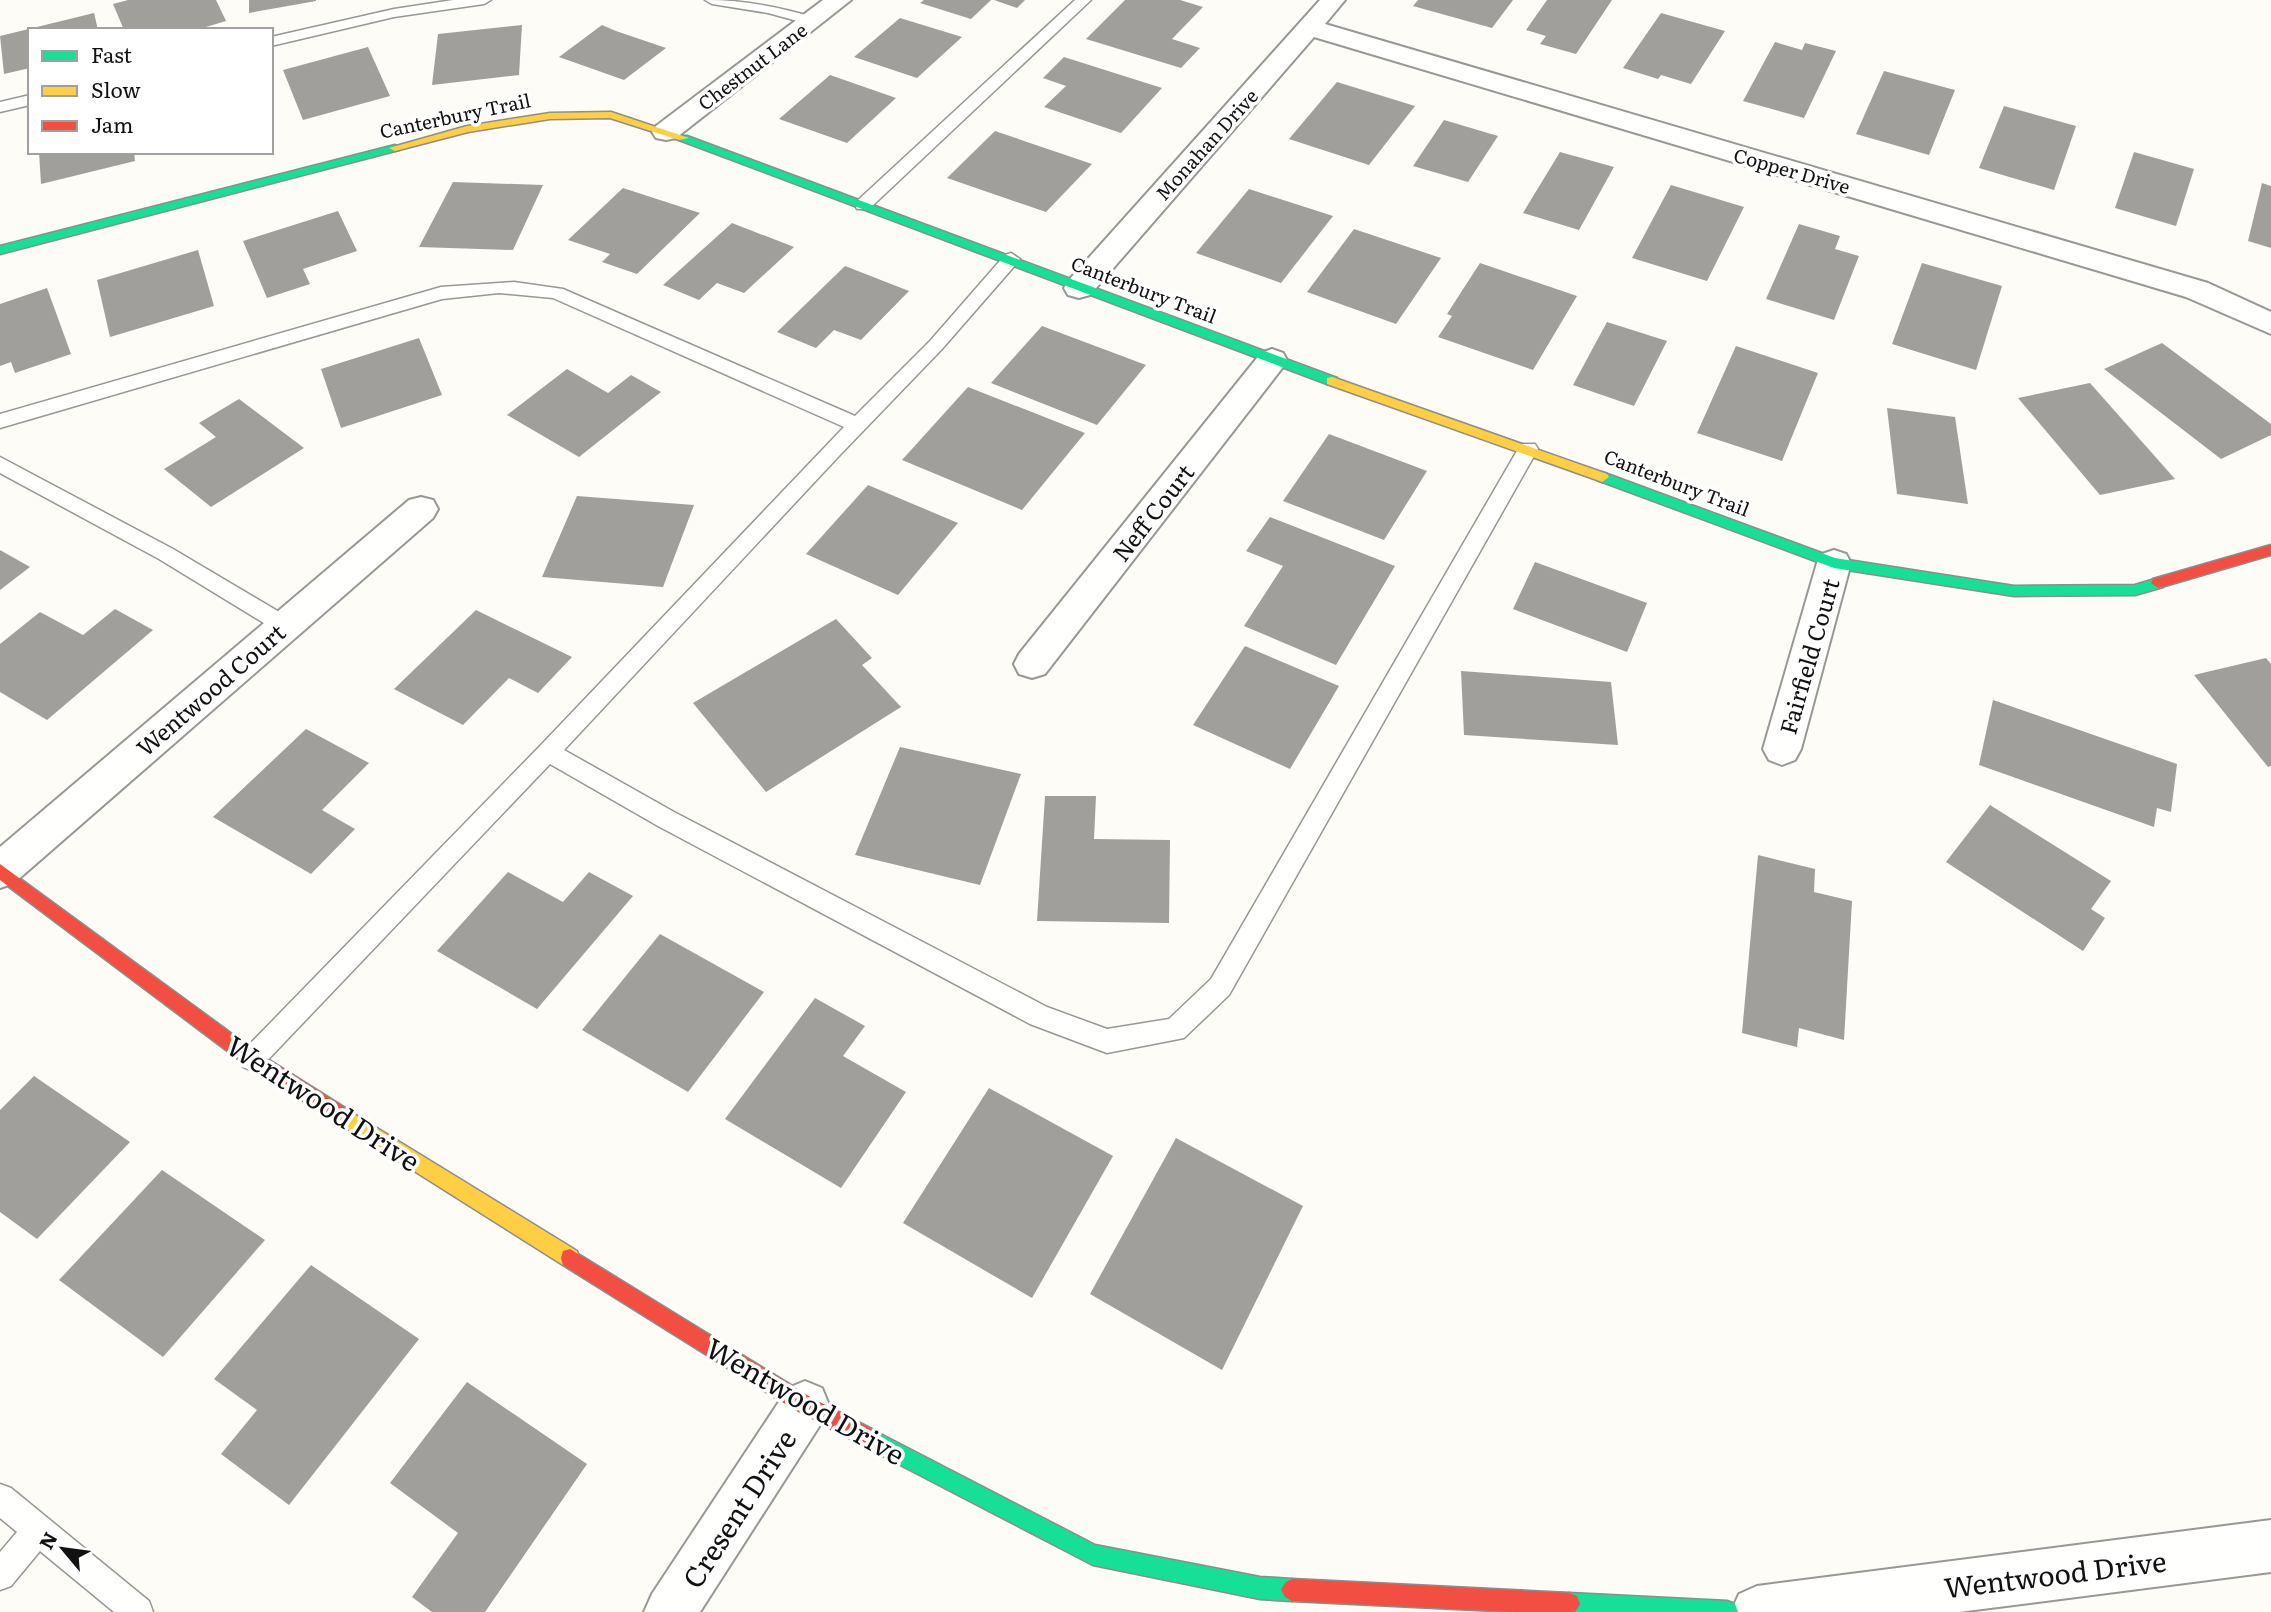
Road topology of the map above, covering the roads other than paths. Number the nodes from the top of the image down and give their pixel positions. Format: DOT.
graph roads {
  1 [pos="485,0"];
  2 [pos="712,0"];
  3 [pos="839,0"];
  4 [pos="1084,0"];
  5 [pos="1333,0"];
  6 [pos="812,21"];
  7 [pos="1310,27"];
  8 [pos="273,42"];
  9 [pos="28,100"];
  10 [pos="0,107"];
  11 [pos="666,132"];
  12 [pos="863,205"];
  13 [pos="0,250"];
  14 [pos="1011,258"];
  15 [pos="1079,288"];
  16 [pos="2271,324"];
  17 [pos="1272,360"];
  18 [pos="0,421"];
  19 [pos="858,425"];
  20 [pos="1528,449"];
  21 [pos="0,464"];
  22 [pos="421,509"];
  23 [pos="2271,550"];
  24 [pos="1834,563"];
  25 [pos="284,625"];
  26 [pos="1032,664"];
  27 [pos="1782,749"];
  28 [pos="548,752"];
  29 [pos="0,871"];
  30 [pos="252,1059"];
  31 [pos="805,1405"];
  32 [pos="0,1499"];
  33 [pos="39,1530"];
  34 [pos="2271,1546"];
  35 [pos="0,1575"];
  36 [pos="1254,1600"];
  37 [pos="138,1612"];
  38 [pos="670,1612"];
  39 [pos="1727,1612"];
  40 [pos="1757,1612"];
  1 -- 8 [label="lane"];
  2 -- 6 [label="lane"];
  3 -- 6 [label="street, Chestnut Lane"];
  4 -- 12 [label="lane"];
  5 -- 7 [label="street, Monahan Drive"];
  6 -- 11 [label="street, Chestnut Lane"];
  7 -- 15 [label="street, Monahan Drive"];
  7 -- 16 [label="street, Copper Drive"];
  9 -- 10 [label="lane"];
  11 -- 12 [label="street, Canterbury Trail"];
  11 -- 13 [label="street, Canterbury Trail"];
  12 -- 14 [label="street, Canterbury Trail"];
  14 -- 15 [label="street, Canterbury Trail"];
  14 -- 19 [label="lane"];
  15 -- 17 [label="street, Canterbury Trail"];
  17 -- 20 [label="street, Canterbury Trail"];
  17 -- 26 [label="street, Neff Court"];
  18 -- 19 [label="lane"];
  19 -- 28 [label="lane"];
  20 -- 24 [label="street, Canterbury Trail"];
  20 -- 28 [label="lane"];
  21 -- 25 [label="lane"];
  22 -- 25 [label="street, Wentwood Court"];
  23 -- 24 [label="street, Canterbury Trail"];
  24 -- 27 [label="street, Fairfield Court"];
  25 -- 29 [label="street, Wentwood Court"];
  28 -- 30 [label="lane"];
  29 -- 30 [label="street, Wentwood Drive"];
  30 -- 31 [label="street, Wentwood Drive"];
  31 -- 36 [label="street, Wentwood Drive"];
  31 -- 38 [label="street, Cresent Drive"];
  32 -- 33 [label="lane"];
  33 -- 35 [label="lane"];
  33 -- 37 [label="lane"];
  34 -- 40 [label="street, Wentwood Drive"];
  36 -- 39 [label="street, Wentwood Drive"];
}
